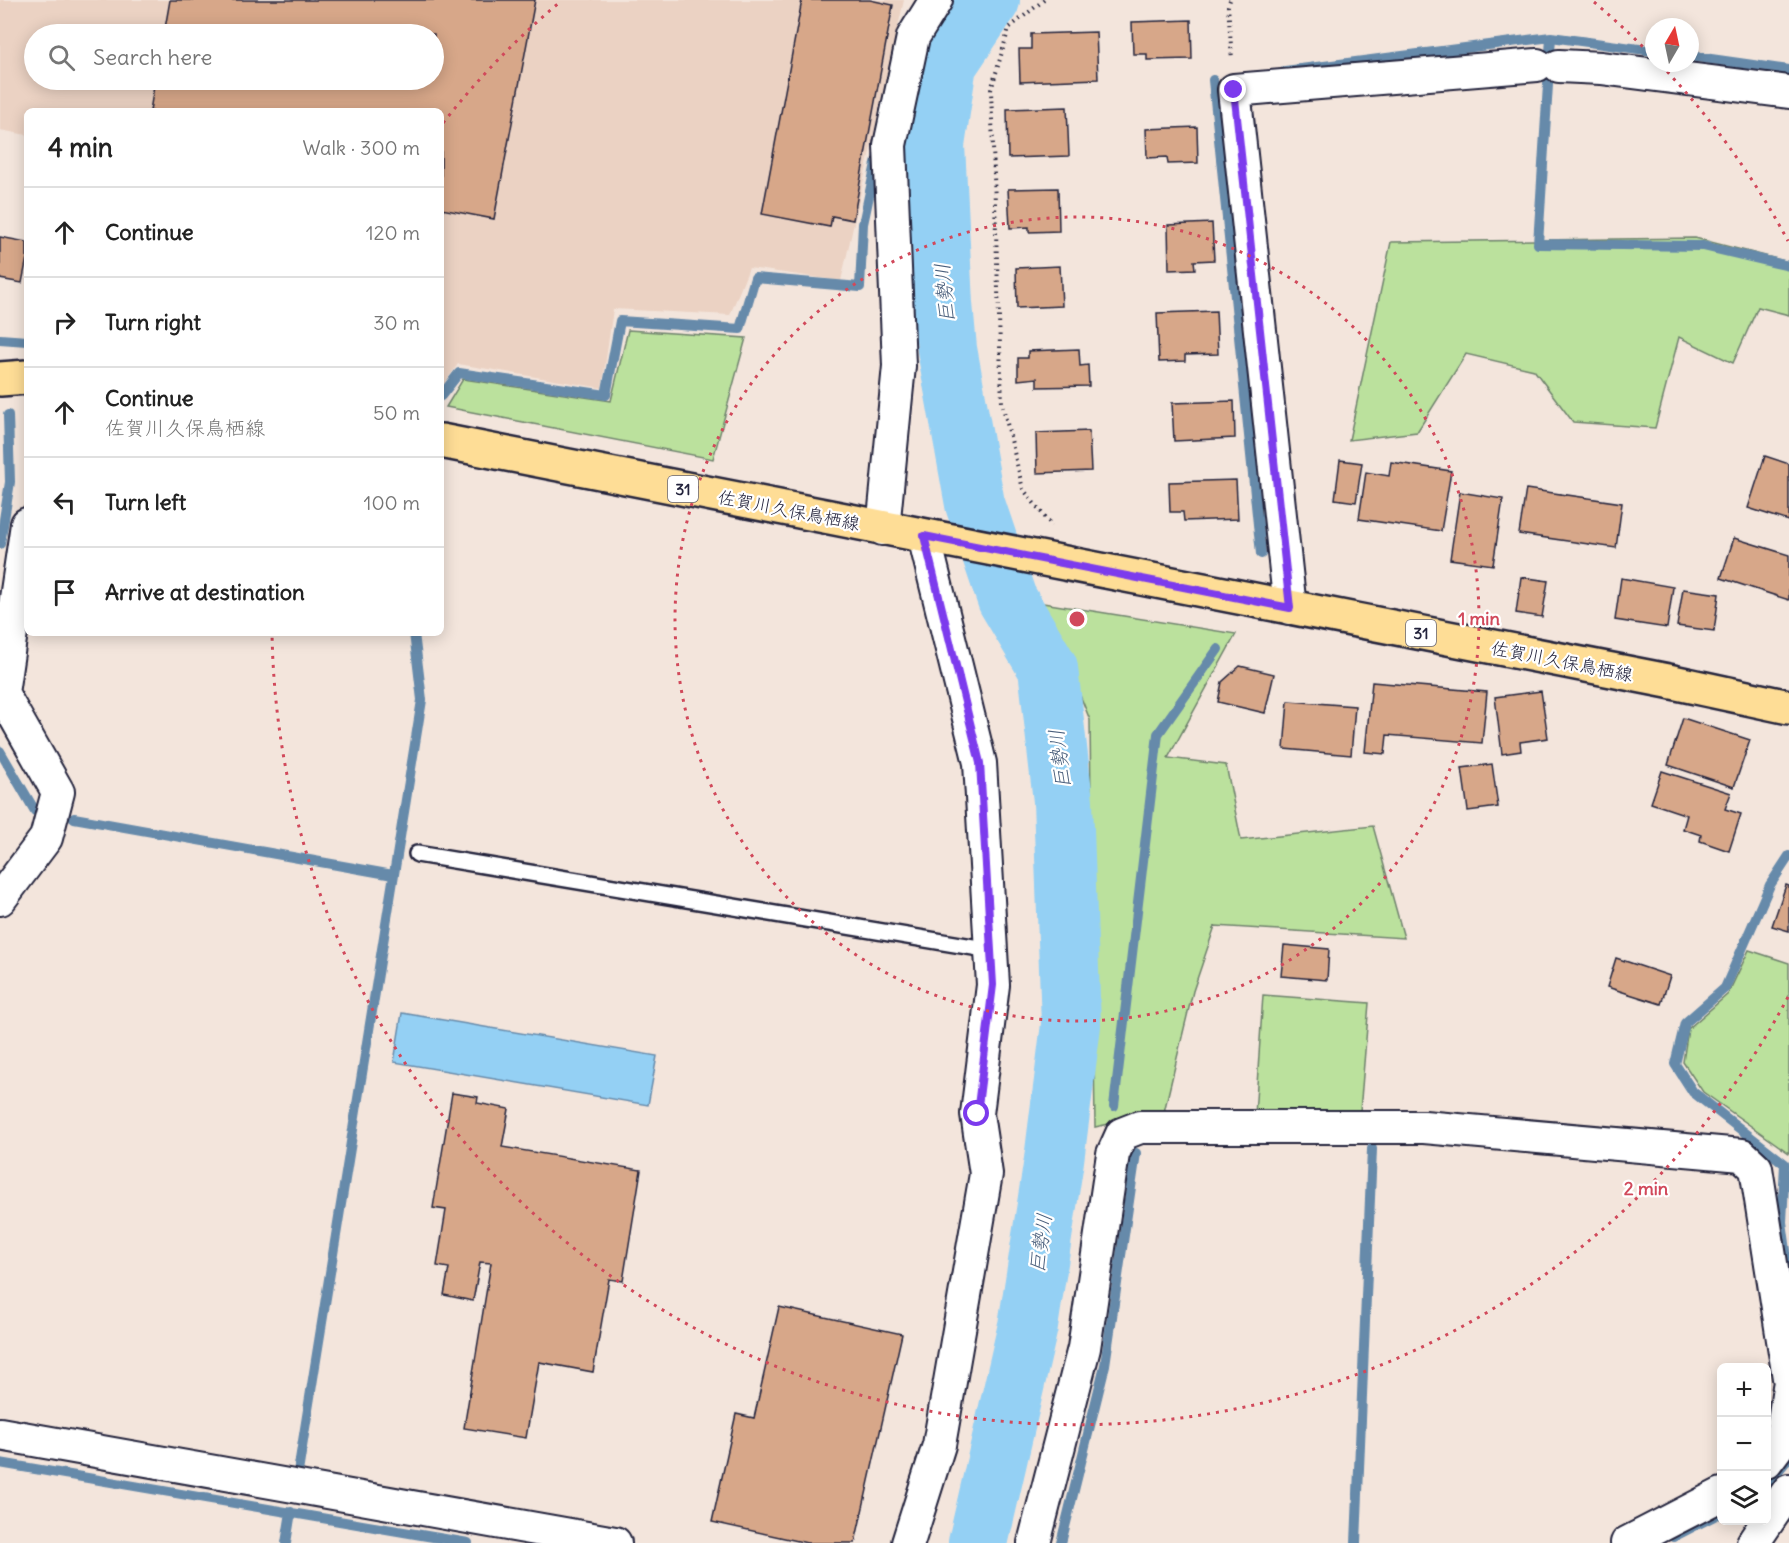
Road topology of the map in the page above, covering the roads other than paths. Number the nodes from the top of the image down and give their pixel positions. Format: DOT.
graph roads {
  1 [pos="936,0"];
  2 [pos="1789,92"];
  3 [pos="24,377"];
  4 [pos="0,379"];
  5 [pos="444,442"];
  6 [pos="883,529"];
  7 [pos="924,536"];
  8 [pos="24,544"];
  9 [pos="1290,608"];
  10 [pos="1789,707"];
  11 [pos="417,854"];
  12 [pos="0,899"];
  13 [pos="991,950"];
  14 [pos="1789,1377"];
  15 [pos="1789,1387"];
  16 [pos="0,1434"];
  17 [pos="1771,1456"];
  18 [pos="1789,1490"];
  19 [pos="1717,1497"];
  20 [pos="615,1543"];
  21 [pos="908,1543"];
  22 [pos="1034,1543"];
  23 [pos="1627,1543"];
  24 [pos="1753,1543"];
  1 -- 6 [label="street"];
  2 -- 9 [label="street"];
  3 -- 4 [label="main road"];
  5 -- 6 [label="main road, 佐賀川久保鳥栖線 / 31"];
  6 -- 7 [label="main road, 佐賀川久保鳥栖線 / 31"];
  7 -- 9 [label="main road, 佐賀川久保鳥栖線 / 31"];
  7 -- 13 [label="street"];
  8 -- 12 [label="street"];
  9 -- 10 [label="main road, 佐賀川久保鳥栖線 / 31"];
  11 -- 13 [label="lane"];
  13 -- 21 [label="street"];
  14 -- 22 [label="street"];
  15 -- 17 [label="street"];
  16 -- 20 [label="street"];
  18 -- 24 [label="street"];
  19 -- 23 [label="street"];
}
